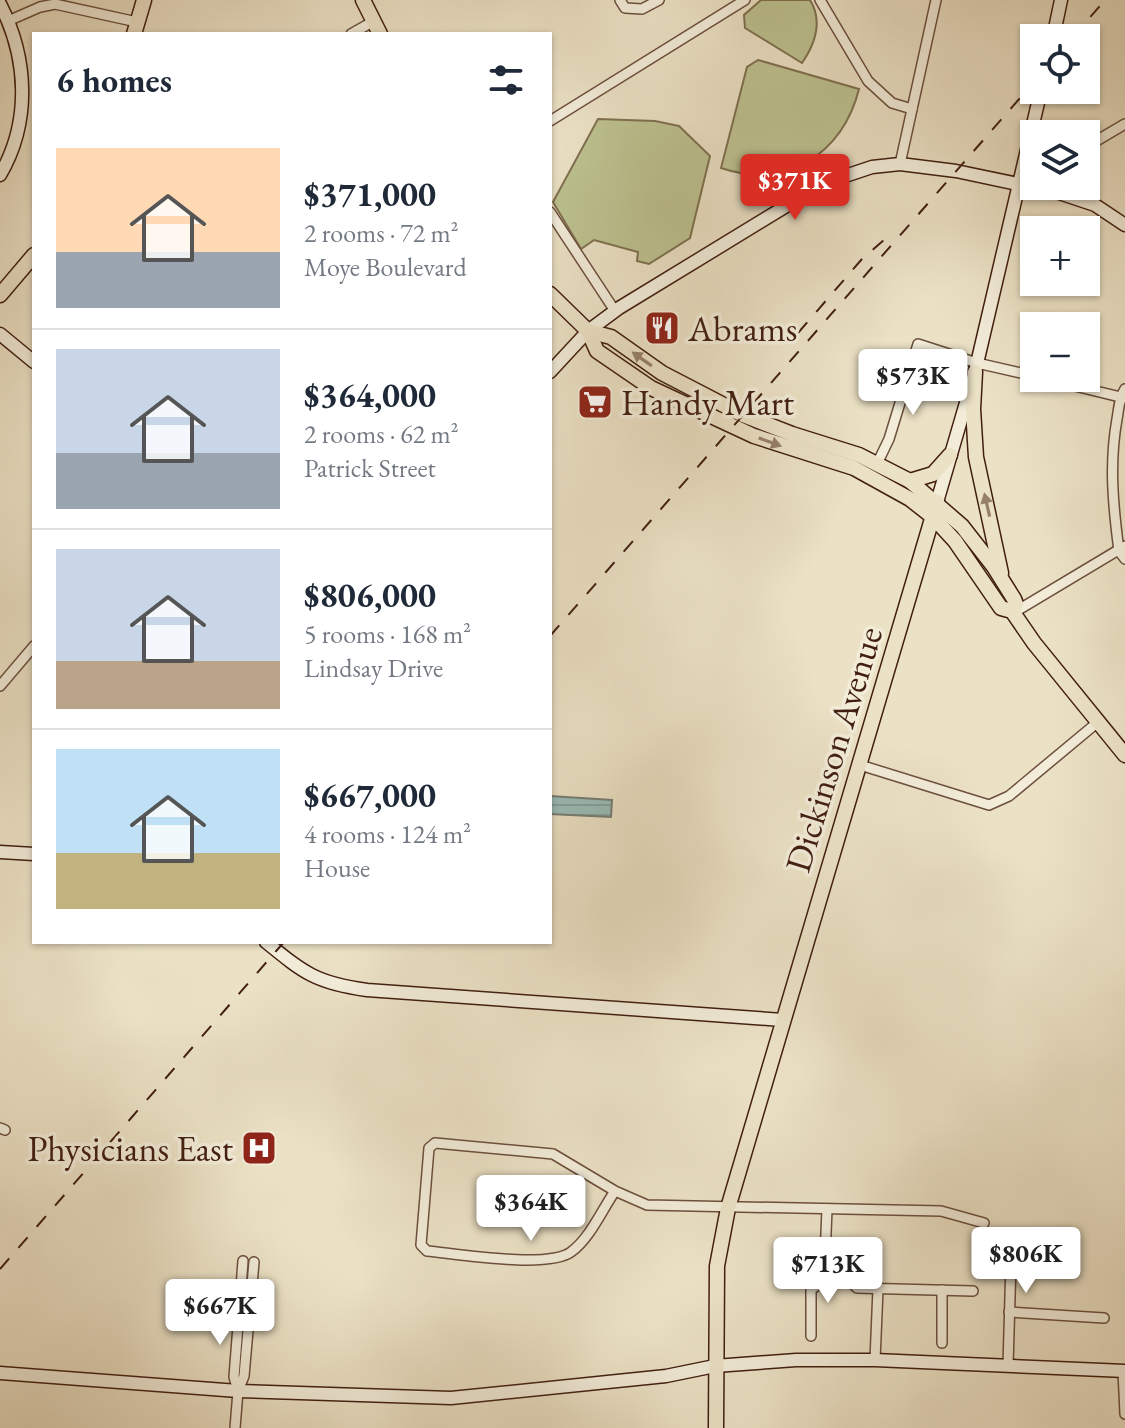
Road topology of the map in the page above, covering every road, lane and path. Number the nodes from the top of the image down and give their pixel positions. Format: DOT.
graph roads {
  1 [pos="144,0"];
  2 [pos="363,0"];
  3 [pos="659,0"];
  4 [pos="745,0"];
  5 [pos="820,0"];
  6 [pos="936,0"];
  7 [pos="1061,0"];
  8 [pos="55,2"];
  9 [pos="0,4"];
  10 [pos="623,4"];
  11 [pos="8,21"];
  12 [pos="1056,24"];
  13 [pos="136,28"];
  14 [pos="377,28"];
  15 [pos="1038,104"];
  16 [pos="912,109"];
  17 [pos="552,120"];
  18 [pos="1125,124"];
  19 [pos="1100,139"];
  20 [pos="900,164"];
  21 [pos="0,175"];
  22 [pos="1019,184"];
  23 [pos="1083,200"];
  24 [pos="552,215"];
  25 [pos="1125,225"];
  26 [pos="32,257"];
  27 [pos="0,295"];
  28 [pos="552,296"];
  29 [pos="615,311"];
  30 [pos="588,331"];
  31 [pos="0,334"];
  32 [pos="32,360"];
  33 [pos="976,368"];
  34 [pos="552,370"];
  35 [pos="1020,374"];
  36 [pos="1100,390"];
  37 [pos="1124,395"];
  38 [pos="950,455"];
  39 [pos="875,470"];
  40 [pos="910,481"];
  41 [pos="937,502"];
  42 [pos="933,517"];
  43 [pos="1123,552"];
  44 [pos="1003,581"];
  45 [pos="1013,612"];
  46 [pos="32,648"];
  47 [pos="0,686"];
  48 [pos="1098,722"];
  49 [pos="1125,755"];
  50 [pos="860,765"];
  51 [pos="0,852"];
  52 [pos="32,854"];
  53 [pos="269,944"];
  54 [pos="783,1020"];
  55 [pos="615,1191"];
  56 [pos="728,1208"];
  57 [pos="827,1209"];
  58 [pos="984,1223"];
  59 [pos="999,1236"];
  60 [pos="249,1262"];
  61 [pos="837,1270"];
  62 [pos="878,1289"];
  63 [pos="942,1290"];
  64 [pos="973,1291"];
  65 [pos="1009,1312"];
  66 [pos="1104,1318"];
  67 [pos="811,1336"];
  68 [pos="942,1343"];
  69 [pos="875,1360"];
  70 [pos="715,1366"];
  71 [pos="1008,1366"];
  72 [pos="1124,1371"];
  73 [pos="0,1373"];
  74 [pos="238,1391"];
  75 [pos="1125,1414"];
  76 [pos="235,1428"];
  77 [pos="716,1428"];
  1 -- 13 [label="main road"];
  2 -- 14 [label="main road"];
  3 -- 10 [label="street"];
  4 -- 17 [label="street"];
  5 -- 16 [label="street"];
  6 -- 16 [label="street"];
  7 -- 12 [label="main road"];
  8 -- 11 [label="street"];
  8 -- 13 [label="street"];
  9 -- 11 [label="main road"];
  11 -- 21 [label="main road"];
  15 -- 22 [label="main road, Dickinson Avenue"];
  16 -- 20 [label="street"];
  18 -- 19 [label="street"];
  20 -- 22 [label="main road"];
  20 -- 29 [label="main road"];
  22 -- 33 [label="main road, Dickinson Avenue"];
  23 -- 25 [label="main road"];
  24 -- 29 [label="street"];
  26 -- 27 [label="main road"];
  28 -- 30 [label="main road"];
  29 -- 30 [label="main road"];
  30 -- 34 [label="main road"];
  30 -- 39 [label="main road"];
  31 -- 32 [label="main road"];
  33 -- 35 [label="street"];
  33 -- 38 [label="main road, Dickinson Avenue"];
  33 -- 39 [label="street"];
  44 -- 33 [label="main road, one-way"];
  36 -- 37 [label="street"];
  37 -- 43 [label="street"];
  38 -- 40 [label="main road"];
  38 -- 41 [label="main road, Dickinson Avenue"];
  39 -- 40 [label="main road"];
  39 -- 42 [label="main road"];
  40 -- 41 [label="main road"];
  41 -- 42 [label="main road, Dickinson Avenue"];
  41 -- 44 [label="main road"];
  42 -- 45 [label="main road"];
  42 -- 50 [label="main road, Dickinson Avenue"];
  43 -- 45 [label="street"];
  44 -- 45 [label="main road"];
  45 -- 48 [label="main road"];
  46 -- 47 [label="street"];
  48 -- 49 [label="main road"];
  48 -- 50 [label="street"];
  50 -- 54 [label="main road, Dickinson Avenue"];
  51 -- 52 [label="main road"];
  53 -- 54 [label="main road"];
  54 -- 56 [label="main road, Dickinson Avenue"];
  55 -- 55 [label="street"];
  55 -- 56 [label="street"];
  56 -- 57 [label="street"];
  56 -- 70 [label="main road, Dickinson Avenue"];
  57 -- 58 [label="street"];
  57 -- 61 [label="street"];
  59 -- 65 [label="street"];
  60 -- 74 [label="street"];
  61 -- 62 [label="street"];
  61 -- 67 [label="street"];
  62 -- 63 [label="street"];
  62 -- 69 [label="street"];
  63 -- 64 [label="street"];
  63 -- 68 [label="street"];
  65 -- 66 [label="street"];
  65 -- 71 [label="street"];
  69 -- 70 [label="main road"];
  69 -- 71 [label="main road"];
  70 -- 74 [label="main road"];
  70 -- 77 [label="main road, Dickinson Avenue"];
  71 -- 72 [label="main road"];
  72 -- 75 [label="street"];
  73 -- 74 [label="main road"];
  74 -- 76 [label="street"];
}
